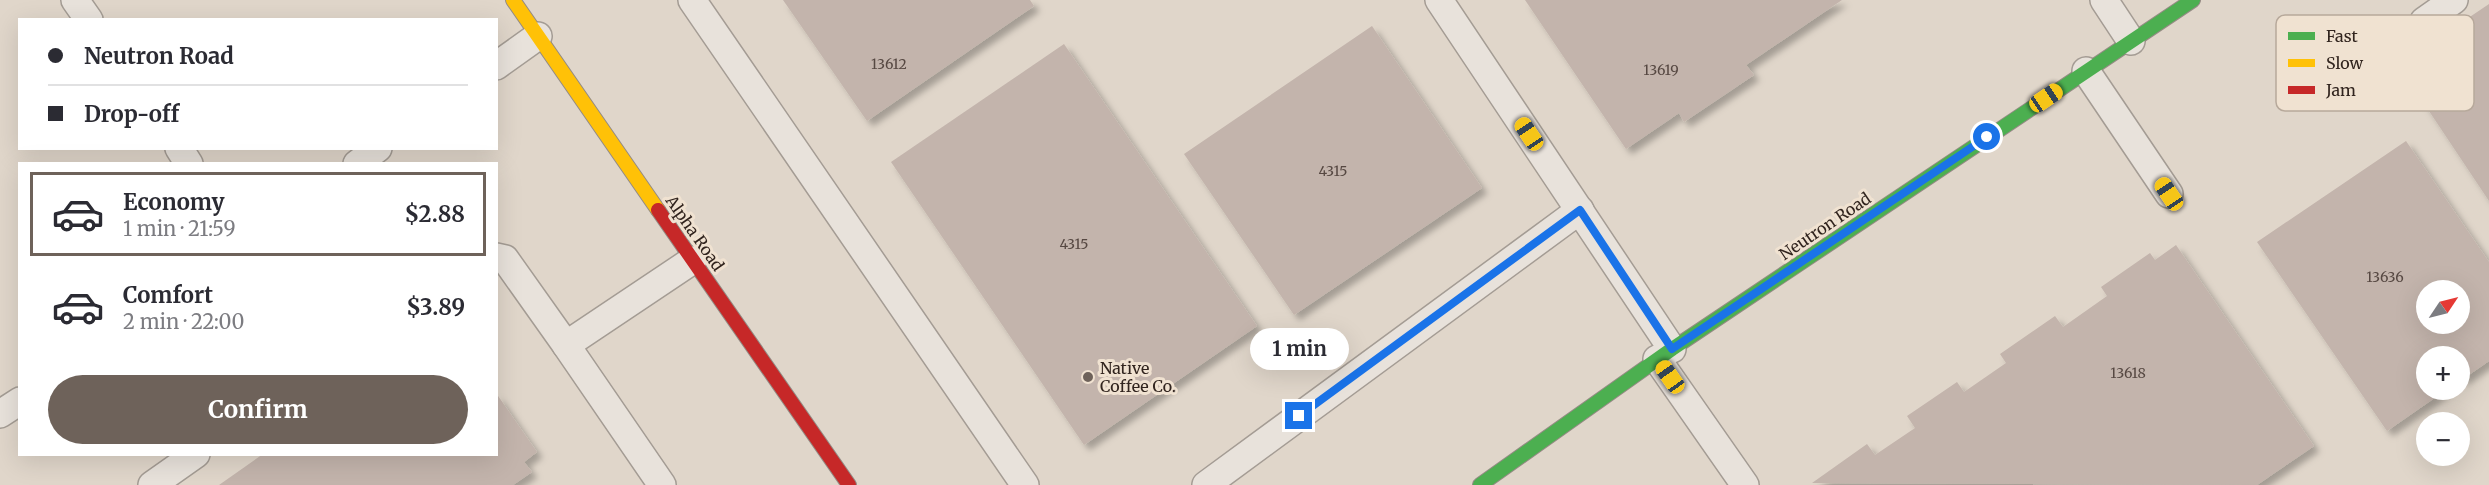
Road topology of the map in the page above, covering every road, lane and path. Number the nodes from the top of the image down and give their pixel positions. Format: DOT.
graph roads {
  1 [pos="75,0"];
  2 [pos="513,0"];
  3 [pos="692,0"];
  4 [pos="1440,0"];
  5 [pos="2104,0"];
  6 [pos="2193,0"];
  7 [pos="2454,0"];
  8 [pos="2433,15"];
  9 [pos="88,18"];
  10 [pos="538,36"];
  11 [pos="2131,41"];
  12 [pos="498,65"];
  13 [pos="2086,71"];
  14 [pos="375,150"];
  15 [pos="360,162"];
  16 [pos="2169,194"];
  17 [pos="1580,210"];
  18 [pos="498,257"];
  19 [pos="693,260"];
  20 [pos="567,345"];
  21 [pos="1665,354"];
  22 [pos="18,401"];
  23 [pos="0,414"];
  24 [pos="193,456"];
  25 [pos="152,485"];
  26 [pos="662,485"];
  27 [pos="849,485"];
  28 [pos="1024,485"];
  29 [pos="1206,485"];
  30 [pos="1480,485"];
  31 [pos="1745,485"];
  1 -- 9 [label="lane"];
  2 -- 10 [label="street, Alpha Road"];
  3 -- 28 [label="lane"];
  4 -- 17 [label="lane"];
  5 -- 11 [label="lane"];
  6 -- 11 [label="street, Neutron Road"];
  7 -- 8 [label="lane"];
  10 -- 12 [label="lane"];
  10 -- 19 [label="street, Alpha Road"];
  11 -- 13 [label="street, Neutron Road"];
  13 -- 16 [label="lane"];
  13 -- 21 [label="street, Neutron Road"];
  14 -- 15 [label="lane"];
  17 -- 21 [label="lane"];
  17 -- 29 [label="lane"];
  18 -- 20 [label="lane"];
  19 -- 20 [label="lane"];
  19 -- 27 [label="street, Alpha Road"];
  20 -- 26 [label="lane"];
  21 -- 30 [label="street, Neutron Road"];
  21 -- 31 [label="lane"];
  22 -- 23 [label="lane"];
  24 -- 25 [label="lane"];
}
